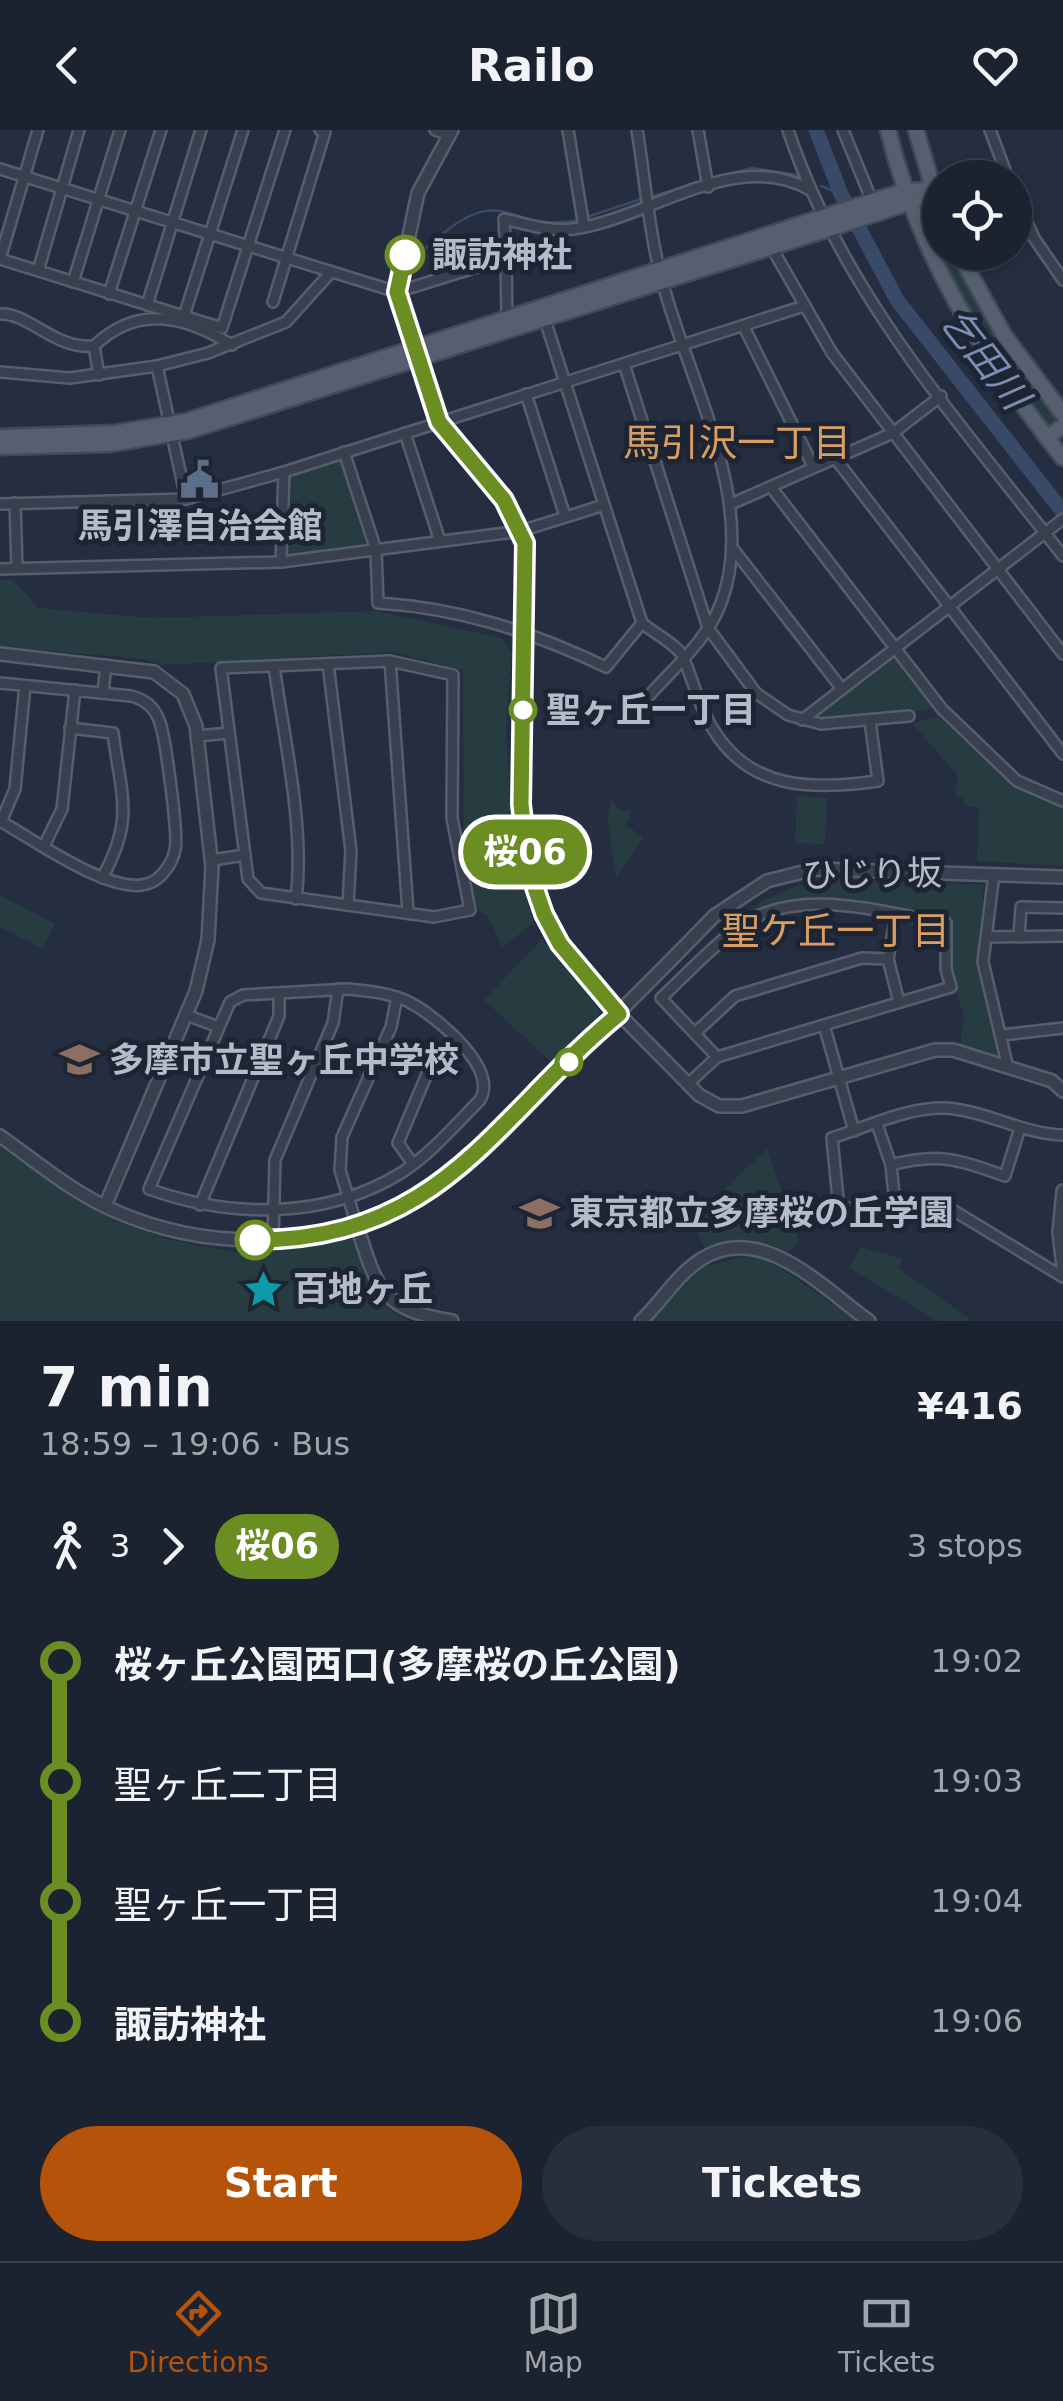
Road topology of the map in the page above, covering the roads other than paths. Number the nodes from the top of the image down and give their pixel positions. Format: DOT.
graph roads {
  1 [pos="38,130"];
  2 [pos="79,130"];
  3 [pos="120,130"];
  4 [pos="161,130"];
  5 [pos="201,130"];
  6 [pos="243,130"];
  7 [pos="285,130"];
  8 [pos="320,130"];
  9 [pos="435,130"];
  10 [pos="568,130"];
  11 [pos="637,130"];
  12 [pos="698,130"];
  13 [pos="788,130"];
  14 [pos="843,130"];
  15 [pos="888,130"];
  16 [pos="916,130"];
  17 [pos="990,130"];
  18 [pos="451,132"];
  19 [pos="926,160"];
  20 [pos="1000,160"];
  21 [pos="0,169"];
  22 [pos="24,177"];
  23 [pos="707,182"];
  24 [pos="62,188"];
  25 [pos="810,190"];
  26 [pos="922,193"];
  27 [pos="906,197"];
  28 [pos="98,199"];
  29 [pos="649,205"];
  30 [pos="870,209"];
  31 [pos="136,211"];
  32 [pos="583,221"];
  33 [pos="173,222"];
  34 [pos="829,222"];
  35 [pos="1032,233"];
  36 [pos="210,234"];
  37 [pos="768,242"];
  38 [pos="248,246"];
  39 [pos="286,258"];
  40 [pos="506,258"];
  41 [pos="968,270"];
  42 [pos="38,271"];
  43 [pos="332,272"];
  44 [pos="661,276"];
  45 [pos="1063,280"];
  46 [pos="73,282"];
  47 [pos="397,292"];
  48 [pos="109,294"];
  49 [pos="273,302"];
  50 [pos="148,305"];
  51 [pos="804,306"];
  52 [pos="0,314"];
  53 [pos="184,316"];
  54 [pos="508,319"];
  55 [pos="545,320"];
  56 [pos="744,326"];
  57 [pos="232,345"];
  58 [pos="682,345"];
  59 [pos="94,346"];
  60 [pos="416,355"];
  61 [pos="624,364"];
  62 [pos="157,366"];
  63 [pos="0,372"];
  64 [pos="98,375"];
  65 [pos="567,382"];
  66 [pos="526,394"];
  67 [pos="941,396"];
  68 [pos="1063,414"];
  69 [pos="439,422"];
  70 [pos="1063,426"];
  71 [pos="172,429"];
  72 [pos="894,432"];
  73 [pos="405,433"];
  74 [pos="0,437"];
  75 [pos="1047,438"];
  76 [pos="0,448"];
  77 [pos="344,452"];
  78 [pos="835,458"];
  79 [pos="1063,458"];
  80 [pos="813,466"];
  81 [pos="284,472"];
  82 [pos="772,486"];
  83 [pos="186,499"];
  84 [pos="15,503"];
  85 [pos="0,504"];
  86 [pos="731,504"];
  87 [pos="604,505"];
  88 [pos="565,516"];
  89 [pos="1063,519"];
  90 [pos="521,530"];
  91 [pos="1048,530"];
  92 [pos="440,541"];
  93 [pos="376,550"];
  94 [pos="734,550"];
  95 [pos="1063,556"];
  96 [pos="282,562"];
  97 [pos="16,568"];
  98 [pos="0,569"];
  99 [pos="998,569"];
  100 [pos="949,606"];
  101 [pos="642,623"];
  102 [pos="708,628"];
  103 [pos="525,631"];
  104 [pos="896,648"];
  105 [pos="0,654"];
  106 [pos="1063,654"];
  107 [pos="683,656"];
  108 [pos="390,661"];
  109 [pos="328,664"];
  110 [pos="106,665"];
  111 [pos="274,666"];
  112 [pos="0,683"];
  113 [pos="24,686"];
  114 [pos="842,689"];
  115 [pos="75,690"];
  116 [pos="103,693"];
  117 [pos="647,698"];
  118 [pos="909,716"];
  119 [pos="802,720"];
  120 [pos="870,721"];
  121 [pos="70,728"];
  122 [pos="1063,729"];
  123 [pos="229,732"];
  124 [pos="198,736"];
  125 [pos="1051,738"];
  126 [pos="1063,754"];
  127 [pos="1063,802"];
  128 [pos="0,822"];
  129 [pos="44,846"];
  130 [pos="244,855"];
  131 [pos="212,860"];
  132 [pos="994,874"];
  133 [pos="1063,877"];
  134 [pos="102,878"];
  135 [pos="296,899"];
  136 [pos="348,905"];
  137 [pos="1063,908"];
  138 [pos="408,912"];
  139 [pos="896,915"];
  140 [pos="1019,936"];
  141 [pos="1063,936"];
  142 [pos="988,937"];
  143 [pos="888,959"];
  144 [pos="338,989"];
  145 [pos="280,993"];
  146 [pos="398,997"];
  147 [pos="899,1002"];
  148 [pos="186,1014"];
  149 [pos="619,1014"];
  150 [pos="824,1025"];
  151 [pos="216,1026"];
  152 [pos="1063,1028"];
  153 [pos="695,1032"];
  154 [pos="1002,1035"];
  155 [pos="453,1038"];
  156 [pos="717,1057"];
  157 [pos="1008,1068"];
  158 [pos="840,1078"];
  159 [pos="688,1084"];
  160 [pos="1062,1088"];
  161 [pos="877,1124"];
  162 [pos="1020,1128"];
  163 [pos="854,1131"];
  164 [pos="1063,1135"];
  165 [pos="0,1136"];
  166 [pos="412,1164"];
  167 [pos="891,1165"];
  168 [pos="1063,1191"];
  169 [pos="348,1195"];
  170 [pos="894,1204"];
  171 [pos="105,1206"];
  172 [pos="200,1206"];
  173 [pos="272,1210"];
  174 [pos="357,1226"];
  175 [pos="274,1240"];
  176 [pos="1063,1267"];
  177 [pos="1063,1278"];
  178 [pos="452,1321"];
  179 [pos="640,1321"];
  180 [pos="868,1321"];
  1 -- 22 [label="street"];
  2 -- 24 [label="street"];
  3 -- 28 [label="street"];
  4 -- 31 [label="street"];
  5 -- 33 [label="street"];
  6 -- 36 [label="street"];
  7 -- 38 [label="street"];
  8 -- 39 [label="street"];
  9 -- 18 [label="street"];
  10 -- 32 [label="street"];
  11 -- 29 [label="street"];
  12 -- 23 [label="street"];
  13 -- 25 [label="street"];
  14 -- 30 [label="street"];
  15 -- 27 [label="main road"];
  16 -- 19 [label="main road"];
  17 -- 20 [label="street"];
  18 -- 47 [label="street"];
  21 -- 22 [label="street"];
  22 -- 24 [label="street"];
  22 -- 42 [label="street"];
  23 -- 25 [label="street"];
  23 -- 29 [label="street"];
  24 -- 28 [label="street"];
  24 -- 42 [label="street"];
  25 -- 34 [label="street"];
  26 -- 27 [label="main road"];
  27 -- 30 [label="main road"];
  27 -- 75 [label="main road"];
  28 -- 31 [label="street"];
  28 -- 46 [label="street"];
  29 -- 32 [label="street"];
  29 -- 44 [label="street"];
  30 -- 34 [label="main road"];
  31 -- 33 [label="street"];
  31 -- 48 [label="street"];
  32 -- 40 [label="street"];
  33 -- 36 [label="street"];
  33 -- 50 [label="street"];
  34 -- 37 [label="main road"];
  34 -- 67 [label="street"];
  35 -- 45 [label="street"];
  36 -- 38 [label="street"];
  36 -- 53 [label="street"];
  37 -- 44 [label="main road"];
  37 -- 51 [label="street"];
  38 -- 39 [label="street"];
  38 -- 53 [label="street"];
  39 -- 43 [label="street"];
  39 -- 49 [label="street"];
  40 -- 47 [label="street"];
  40 -- 54 [label="street"];
  41 -- 68 [label="main road"];
  42 -- 46 [label="street"];
  43 -- 47 [label="street"];
  43 -- 57 [label="street"];
  44 -- 54 [label="main road"];
  44 -- 55 [label="main road"];
  44 -- 58 [label="street"];
  46 -- 48 [label="street"];
  47 -- 60 [label="street"];
  48 -- 50 [label="street"];
  50 -- 53 [label="street"];
  51 -- 56 [label="street"];
  51 -- 72 [label="street"];
  52 -- 59 [label="street"];
  54 -- 60 [label="main road"];
  55 -- 60 [label="main road"];
  55 -- 65 [label="street"];
  56 -- 58 [label="street"];
  56 -- 80 [label="street"];
  57 -- 59 [label="street"];
  57 -- 62 [label="street"];
  58 -- 61 [label="street"];
  58 -- 86 [label="street"];
  59 -- 64 [label="street"];
  60 -- 69 [label="street"];
  60 -- 71 [label="main road"];
  61 -- 65 [label="street"];
  61 -- 102 [label="street"];
  62 -- 64 [label="street"];
  62 -- 71 [label="street"];
  63 -- 64 [label="street"];
  65 -- 66 [label="street"];
  65 -- 87 [label="street"];
  66 -- 69 [label="street"];
  66 -- 88 [label="street"];
  67 -- 72 [label="street"];
  67 -- 91 [label="street"];
  69 -- 73 [label="street"];
  69 -- 90 [label="street"];
  70 -- 75 [label="main road"];
  71 -- 74 [label="main road"];
  71 -- 76 [label="main road"];
  71 -- 83 [label="street"];
  72 -- 78 [label="street"];
  72 -- 99 [label="street"];
  73 -- 77 [label="street"];
  73 -- 92 [label="street"];
  75 -- 79 [label="main road"];
  77 -- 81 [label="street"];
  77 -- 93 [label="street"];
  78 -- 80 [label="street"];
  78 -- 100 [label="street"];
  80 -- 82 [label="street"];
  81 -- 83 [label="street"];
  81 -- 96 [label="street"];
  82 -- 86 [label="street"];
  82 -- 104 [label="street"];
  83 -- 84 [label="street"];
  84 -- 85 [label="street"];
  84 -- 97 [label="street"];
  86 -- 94 [label="street"];
  87 -- 88 [label="street"];
  87 -- 101 [label="street"];
  88 -- 90 [label="street"];
  89 -- 91 [label="street"];
  90 -- 92 [label="street"];
  90 -- 103 [label="street"];
  91 -- 95 [label="street"];
  91 -- 99 [label="street"];
  92 -- 93 [label="street"];
  93 -- 96 [label="street"];
  93 -- 103 [label="street"];
  94 -- 102 [label="street"];
  94 -- 114 [label="street"];
  96 -- 97 [label="street"];
  97 -- 98 [label="street"];
  99 -- 100 [label="street"];
  99 -- 106 [label="street"];
  100 -- 104 [label="street"];
  100 -- 125 [label="street"];
  101 -- 103 [label="street"];
  101 -- 107 [label="street"];
  102 -- 107 [label="street"];
  102 -- 119 [label="street"];
  103 -- 149 [label="street"];
  104 -- 114 [label="street"];
  104 -- 127 [label="street"];
  105 -- 110 [label="street"];
  107 -- 117 [label="street"];
  107 -- 120 [label="street"];
  108 -- 109 [label="street"];
  108 -- 138 [label="street"];
  108 -- 138 [label="street"];
  109 -- 111 [label="street"];
  109 -- 136 [label="street"];
  110 -- 116 [label="street"];
  110 -- 124 [label="street"];
  111 -- 123 [label="street"];
  111 -- 135 [label="street"];
  112 -- 113 [label="street"];
  113 -- 115 [label="street"];
  113 -- 128 [label="street"];
  114 -- 119 [label="street"];
  115 -- 116 [label="street"];
  115 -- 121 [label="street"];
  116 -- 134 [label="street"];
  118 -- 120 [label="street"];
  119 -- 120 [label="street"];
  121 -- 129 [label="street"];
  121 -- 134 [label="street"];
  122 -- 125 [label="street"];
  123 -- 124 [label="street"];
  123 -- 130 [label="street"];
  124 -- 131 [label="street"];
  125 -- 126 [label="street"];
  128 -- 129 [label="street"];
  129 -- 134 [label="street"];
  130 -- 131 [label="street"];
  130 -- 135 [label="street"];
  131 -- 148 [label="street"];
  132 -- 133 [label="street, ひじり坂"];
  132 -- 142 [label="street"];
  132 -- 149 [label="street, ひじり坂"];
  135 -- 136 [label="street"];
  136 -- 138 [label="street"];
  137 -- 140 [label="street"];
  139 -- 143 [label="street"];
  139 -- 147 [label="street"];
  139 -- 153 [label="street"];
  140 -- 141 [label="street"];
  140 -- 142 [label="street"];
  142 -- 154 [label="street"];
  143 -- 147 [label="street"];
  143 -- 153 [label="street"];
  144 -- 145 [label="street"];
  144 -- 146 [label="street"];
  144 -- 173 [label="street"];
  145 -- 151 [label="street"];
  145 -- 172 [label="street"];
  146 -- 155 [label="street"];
  146 -- 169 [label="street"];
  147 -- 150 [label="street"];
  148 -- 151 [label="street"];
  148 -- 171 [label="street"];
  149 -- 159 [label="street"];
  149 -- 174 [label="street, ひじり坂"];
  150 -- 156 [label="street"];
  150 -- 158 [label="street"];
  151 -- 172 [label="street"];
  152 -- 154 [label="street"];
  153 -- 156 [label="street"];
  154 -- 157 [label="street"];
  155 -- 166 [label="street"];
  155 -- 166 [label="street"];
  156 -- 159 [label="street"];
  157 -- 158 [label="street"];
  157 -- 160 [label="street"];
  158 -- 159 [label="street"];
  158 -- 163 [label="street"];
  161 -- 162 [label="street"];
  161 -- 163 [label="street"];
  161 -- 167 [label="street"];
  162 -- 164 [label="street"];
  162 -- 167 [label="street"];
  163 -- 170 [label="street"];
  165 -- 171 [label="street, ひじり坂"];
  166 -- 169 [label="street"];
  167 -- 170 [label="street"];
  168 -- 176 [label="street"];
  169 -- 173 [label="street"];
  169 -- 174 [label="street"];
  170 -- 177 [label="street"];
  171 -- 175 [label="street, ひじり坂"];
  172 -- 173 [label="street"];
  173 -- 175 [label="street"];
  174 -- 175 [label="street, ひじり坂"];
  174 -- 178 [label="street"];
  179 -- 180 [label="street"];
}
